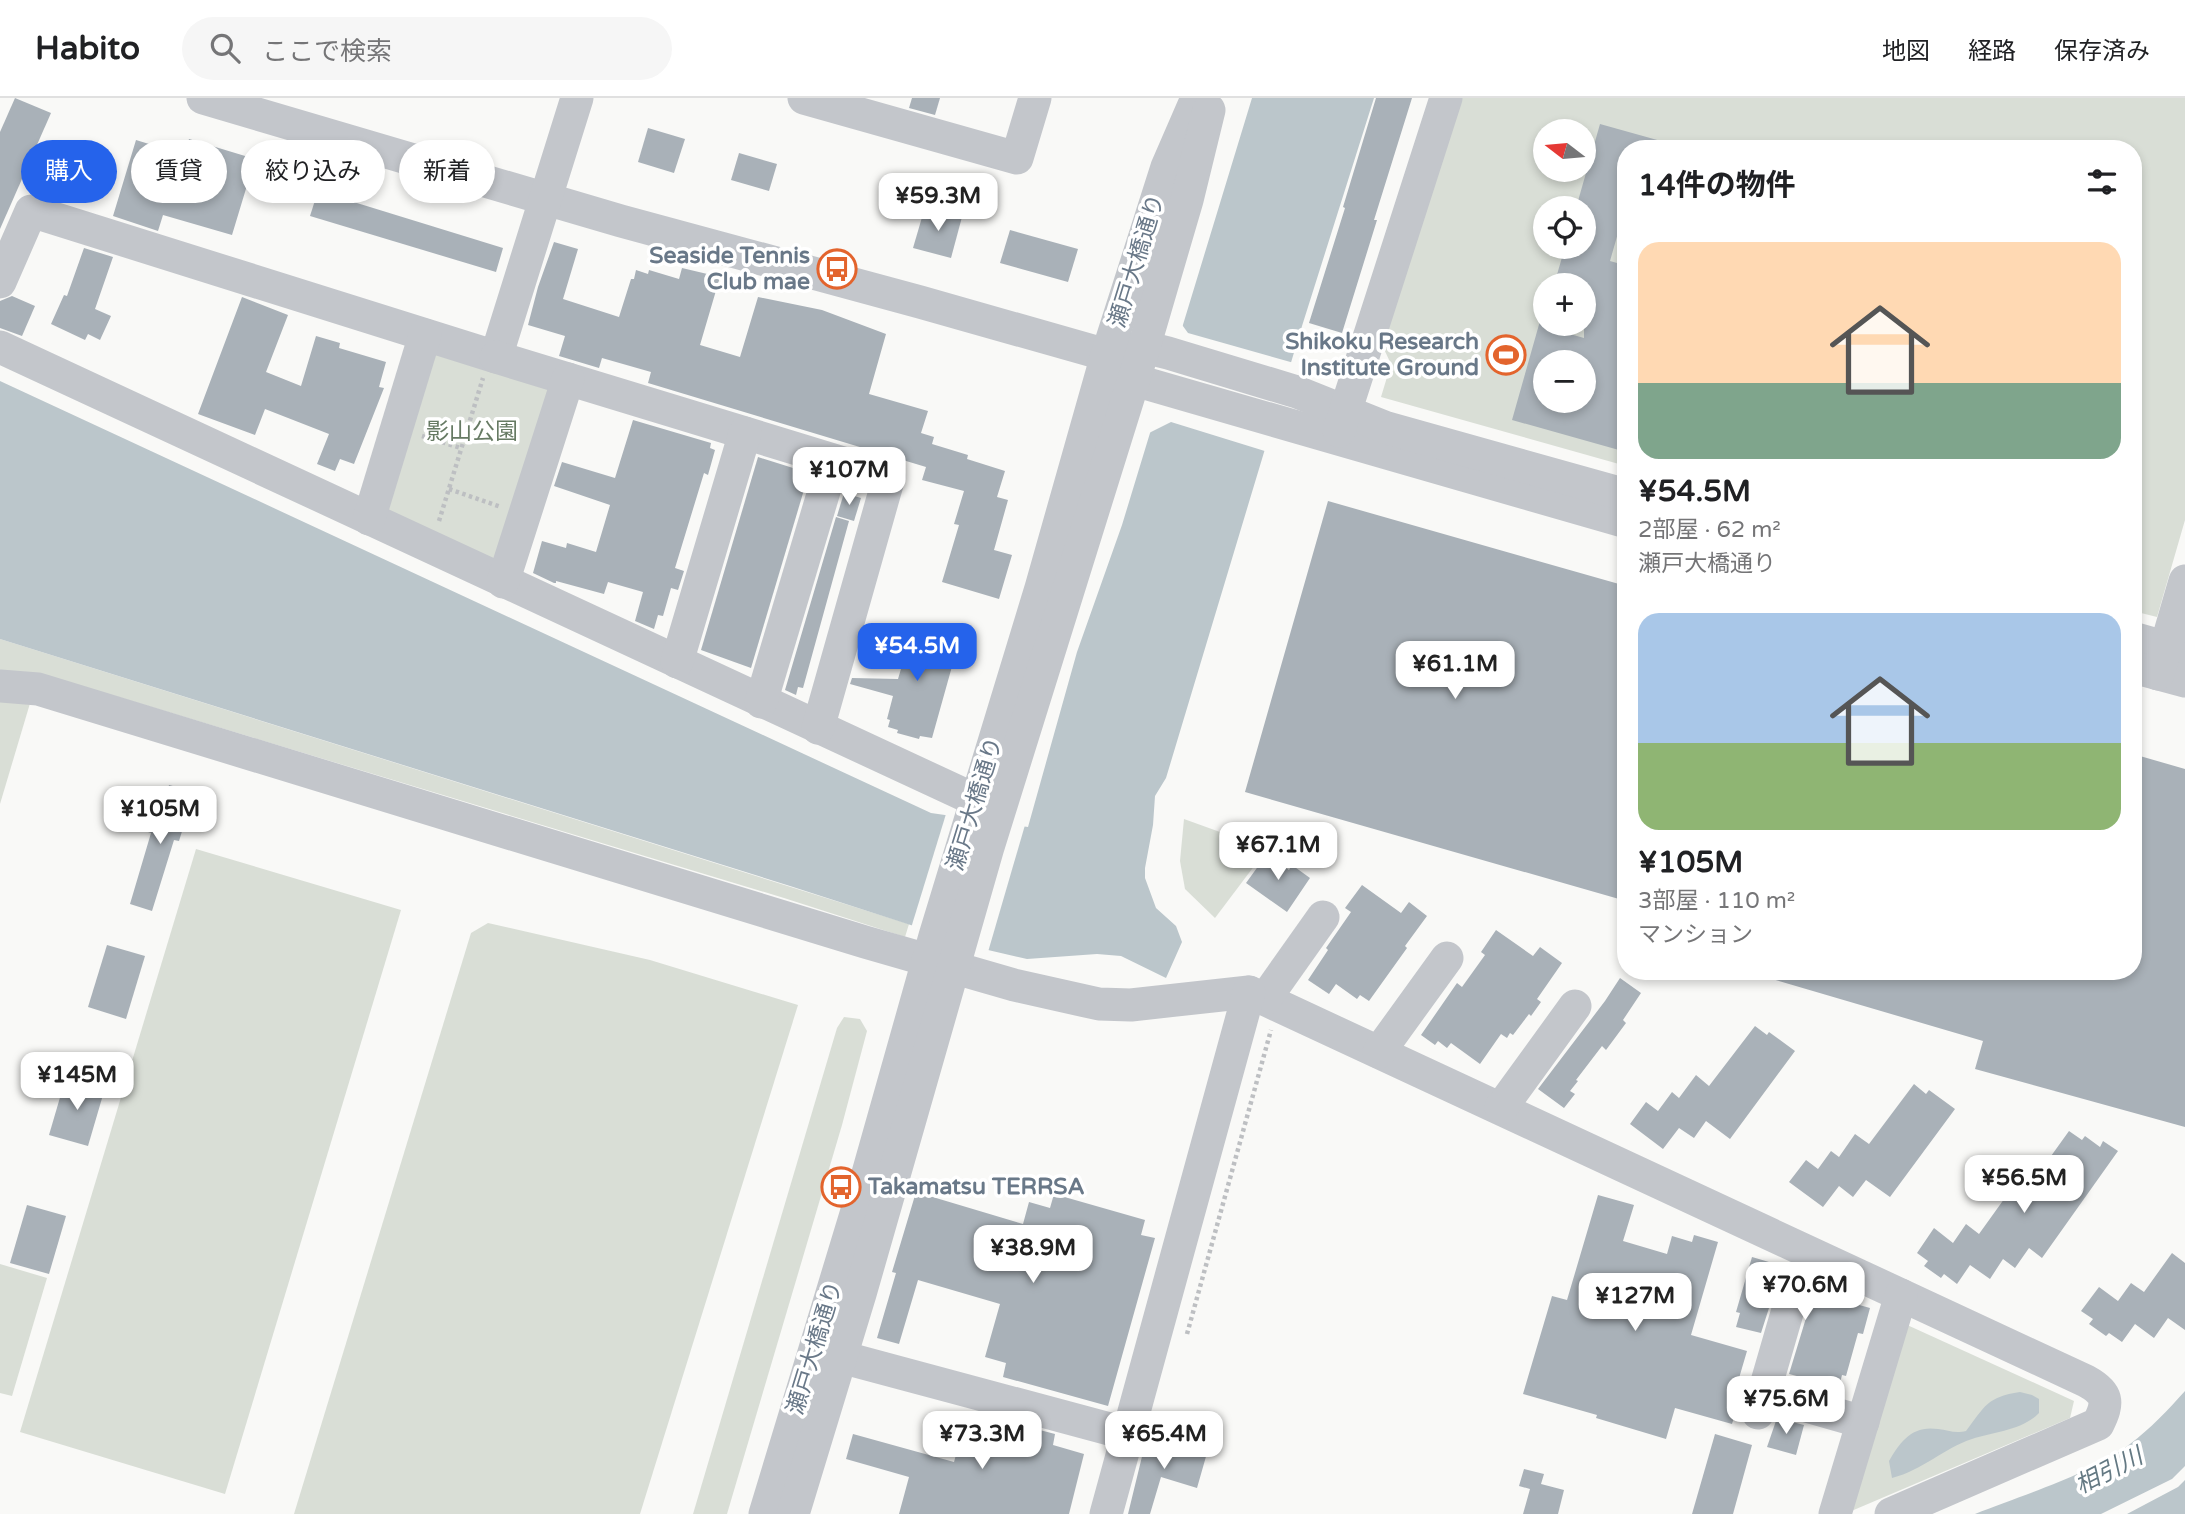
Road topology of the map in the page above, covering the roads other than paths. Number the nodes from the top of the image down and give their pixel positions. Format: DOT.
graph roads {
  1 [pos="203,98"];
  2 [pos="577,98"];
  3 [pos="804,98"];
  4 [pos="1035,98"];
  5 [pos="1198,98"];
  6 [pos="1212,98"];
  7 [pos="1446,98"];
  8 [pos="882,109"];
  9 [pos="546,200"];
  10 [pos="0,282"];
  11 [pos="425,335"];
  12 [pos="0,347"];
  13 [pos="1156,350"];
  14 [pos="1107,355"];
  15 [pos="493,357"];
  16 [pos="568,379"];
  17 [pos="1146,384"];
  18 [pos="1341,426"];
  19 [pos="745,433"];
  20 [pos="833,461"];
  21 [pos="1617,492"];
  22 [pos="369,519"];
  23 [pos="1617,519"];
  24 [pos="2185,581"];
  25 [pos="503,582"];
  26 [pos="2142,645"];
  27 [pos="677,662"];
  28 [pos="2166,664"];
  29 [pos="0,686"];
  30 [pos="761,702"];
  31 [pos="818,728"];
  32 [pos="986,813"];
  33 [pos="1323,918"];
  34 [pos="944,952"];
  35 [pos="1447,958"];
  36 [pos="1252,1002"];
  37 [pos="1575,1006"];
  38 [pos="1379,1052"];
  39 [pos="1501,1108"];
  40 [pos="1900,1295"];
  41 [pos="1787,1313"];
  42 [pos="841,1357"];
  43 [pos="1863,1422"];
  44 [pos="1128,1434"];
  45 [pos="765,1514"];
  46 [pos="793,1514"];
  47 [pos="1106,1514"];
  48 [pos="1835,1514"];
  49 [pos="1891,1514"];
  1 -- 9 [label="street"];
  2 -- 9 [label="street"];
  3 -- 8 [label="street"];
  4 -- 8 [label="street"];
  5 -- 14 [label="street, 瀬戸大橋通り"];
  6 -- 13 [label="street, 瀬戸大橋通り"];
  7 -- 18 [label="street"];
  9 -- 14 [label="street"];
  9 -- 15 [label="street"];
  10 -- 11 [label="street"];
  11 -- 15 [label="street"];
  11 -- 22 [label="street"];
  12 -- 22 [label="street"];
  13 -- 14 [label="street"];
  13 -- 17 [label="street, 瀬戸大橋通り"];
  13 -- 18 [label="street"];
  14 -- 17 [label="street"];
  14 -- 32 [label="street, 瀬戸大橋通り"];
  15 -- 16 [label="street"];
  16 -- 19 [label="street"];
  16 -- 25 [label="street"];
  17 -- 18 [label="street"];
  17 -- 32 [label="street, 瀬戸大橋通り"];
  18 -- 21 [label="street"];
  18 -- 23 [label="street"];
  19 -- 20 [label="street"];
  19 -- 27 [label="street"];
  20 -- 30 [label="street"];
  20 -- 31 [label="street"];
  22 -- 25 [label="street"];
  24 -- 28 [label="street"];
  25 -- 27 [label="street"];
  26 -- 28 [label="street"];
  27 -- 30 [label="street"];
  29 -- 34 [label="street"];
  30 -- 31 [label="street"];
  31 -- 32 [label="street"];
  32 -- 34 [label="street, 瀬戸大橋通り"];
  33 -- 36 [label="street"];
  34 -- 36 [label="street"];
  34 -- 42 [label="street, 瀬戸大橋通り"];
  34 -- 45 [label="street, 瀬戸大橋通り"];
  35 -- 38 [label="street"];
  36 -- 38 [label="street"];
  36 -- 44 [label="street"];
  37 -- 39 [label="street"];
  38 -- 39 [label="street"];
  39 -- 40 [label="street"];
  40 -- 43 [label="street"];
  40 -- 49 [label="street"];
  41 -- 43 [label="street"];
  42 -- 44 [label="street"];
  42 -- 46 [label="street, 瀬戸大橋通り"];
  43 -- 48 [label="street"];
  44 -- 47 [label="street"];
}
